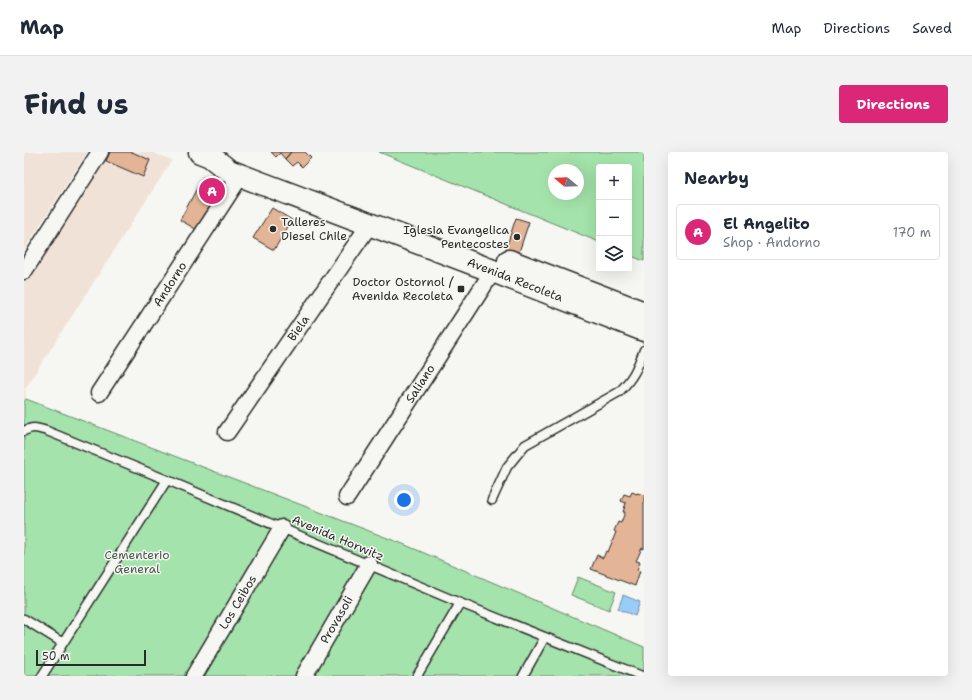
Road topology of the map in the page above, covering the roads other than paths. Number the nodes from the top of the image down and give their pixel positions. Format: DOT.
graph roads {
  1 [pos="100,152"];
  2 [pos="205,154"];
  3 [pos="241,176"];
  4 [pos="370,224"];
  5 [pos="24,271"];
  6 [pos="493,271"];
  7 [pos="644,313"];
  8 [pos="644,330"];
  9 [pos="644,350"];
  10 [pos="99,393"];
  11 [pos="24,431"];
  12 [pos="227,432"];
  13 [pos="167,480"];
  14 [pos="347,497"];
  15 [pos="492,500"];
  16 [pos="282,528"];
  17 [pos="369,564"];
  18 [pos="460,603"];
  19 [pos="24,619"];
  20 [pos="545,637"];
  21 [pos="63,643"];
  22 [pos="625,673"];
  23 [pos="42,676"];
  24 [pos="194,676"];
  25 [pos="304,676"];
  26 [pos="417,676"];
  27 [pos="523,676"];
  28 [pos="642,676"];
  1 -- 5 [label="street"];
  2 -- 3 [label="main road, Avenida Recoleta"];
  2 -- 7 [label="main road, Avenida Recoleta"];
  3 -- 4 [label="main road, Avenida Recoleta"];
  3 -- 10 [label="street, Andorno"];
  4 -- 6 [label="main road, Avenida Recoleta"];
  4 -- 12 [label="street, Biela"];
  6 -- 8 [label="main road, Avenida Recoleta"];
  6 -- 14 [label="street, Saliano"];
  9 -- 15 [label="lane"];
  11 -- 13 [label="lane, Avenida Horwitz"];
  13 -- 16 [label="lane, Avenida Horwitz"];
  13 -- 21 [label="lane"];
  16 -- 17 [label="lane, Avenida Horwitz"];
  16 -- 24 [label="street, Los Ceibos"];
  17 -- 18 [label="lane, Avenida Horwitz"];
  17 -- 25 [label="street, Provasoli"];
  18 -- 20 [label="lane, Avenida Horwitz"];
  18 -- 26 [label="lane"];
  19 -- 21 [label="lane"];
  20 -- 22 [label="lane, Avenida Horwitz"];
  20 -- 27 [label="lane"];
  21 -- 23 [label="lane"];
  22 -- 28 [label="lane, Avenida Horwitz"];
}
